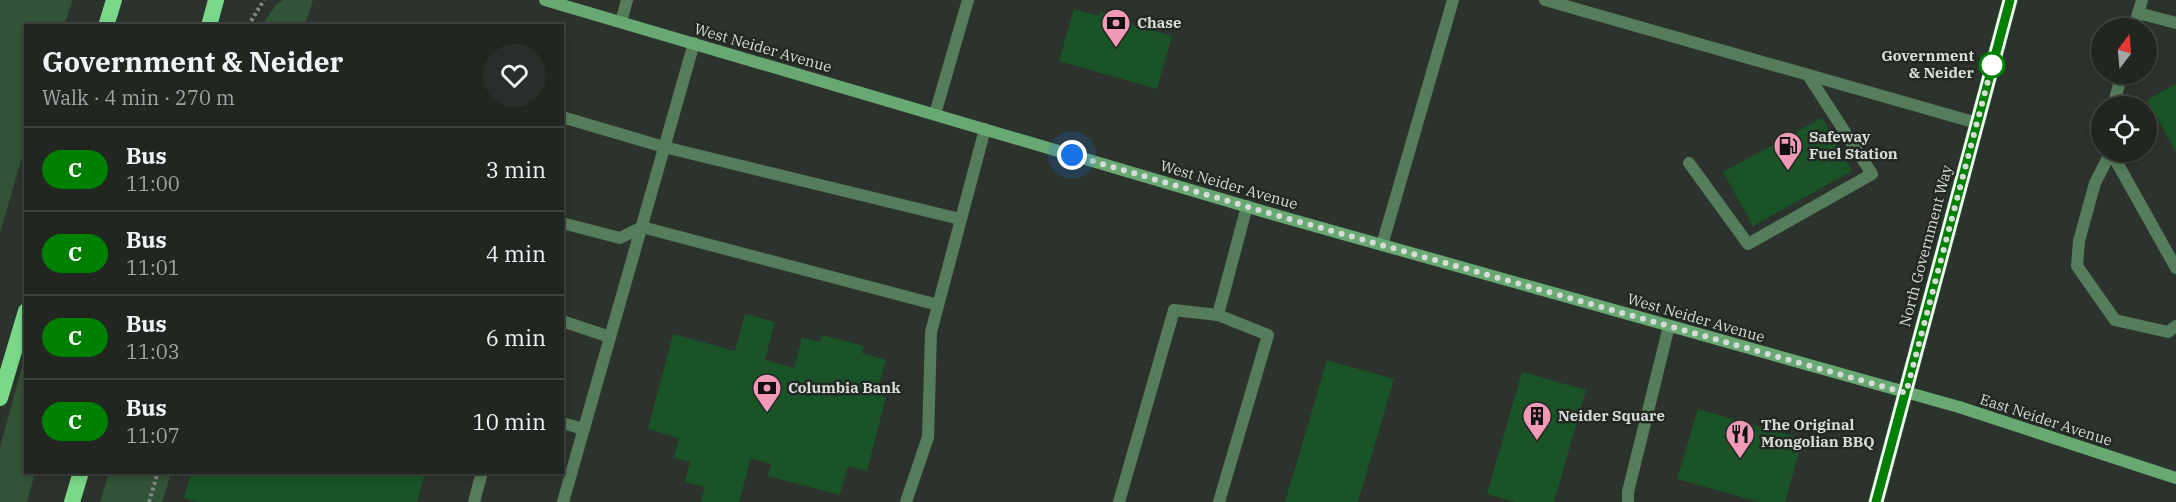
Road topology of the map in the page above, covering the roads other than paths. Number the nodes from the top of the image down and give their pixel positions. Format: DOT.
graph roads {
  1 [pos="114,0"];
  2 [pos="216,0"];
  3 [pos="545,0"];
  4 [pos="627,0"];
  5 [pos="968,0"];
  6 [pos="1453,0"];
  7 [pos="1545,0"];
  8 [pos="2010,0"];
  9 [pos="2142,0"];
  10 [pos="2138,13"];
  11 [pos="2137,18"];
  12 [pos="621,22"];
  13 [pos="2176,23"];
  14 [pos="107,24"];
  15 [pos="210,24"];
  16 [pos="694,43"];
  17 [pos="1808,75"];
  18 [pos="935,114"];
  19 [pos="564,118"];
  20 [pos="1977,123"];
  21 [pos="985,129"];
  22 [pos="664,147"];
  23 [pos="2106,162"];
  24 [pos="2117,162"];
  25 [pos="1689,164"];
  26 [pos="1247,206"];
  27 [pos="960,219"];
  28 [pos="564,224"];
  29 [pos="642,227"];
  30 [pos="1382,245"];
  31 [pos="2176,268"];
  32 [pos="938,305"];
  33 [pos="1218,315"];
  34 [pos="24,318"];
  35 [pos="564,322"];
  36 [pos="1669,326"];
  37 [pos="2176,326"];
  38 [pos="610,336"];
  39 [pos="1906,393"];
  40 [pos="0,398"];
  41 [pos="564,424"];
  42 [pos="584,429"];
  43 [pos="80,474"];
  44 [pos="481,474"];
  45 [pos="2176,478"];
  46 [pos="72,502"];
  47 [pos="474,502"];
  48 [pos="563,502"];
  49 [pos="906,502"];
  50 [pos="1119,502"];
  51 [pos="1220,502"];
  52 [pos="1628,502"];
  53 [pos="1876,502"];
  1 -- 14 [label="highway"];
  2 -- 15 [label="highway"];
  3 -- 12 [label="main road, West Neider Avenue"];
  4 -- 12 [label="lane"];
  5 -- 18 [label="lane"];
  6 -- 30 [label="lane"];
  7 -- 17 [label="lane"];
  8 -- 20 [label="main road, North Government Way"];
  9 -- 10 [label="lane"];
  10 -- 11 [label="lane"];
  10 -- 13 [label="lane"];
  12 -- 16 [label="main road, West Neider Avenue"];
  16 -- 18 [label="main road, West Neider Avenue"];
  16 -- 22 [label="lane"];
  17 -- 20 [label="lane"];
  17 -- 25 [label="lane"];
  18 -- 21 [label="main road, West Neider Avenue"];
  19 -- 22 [label="lane"];
  20 -- 39 [label="main road, North Government Way"];
  21 -- 26 [label="main road, West Neider Avenue"];
  21 -- 27 [label="lane"];
  22 -- 27 [label="lane"];
  22 -- 29 [label="lane"];
  23 -- 37 [label="lane"];
  24 -- 31 [label="lane"];
  26 -- 30 [label="main road, West Neider Avenue"];
  26 -- 33 [label="lane"];
  27 -- 32 [label="lane"];
  28 -- 29 [label="lane"];
  29 -- 32 [label="lane"];
  29 -- 38 [label="lane"];
  30 -- 36 [label="main road, West Neider Avenue"];
  32 -- 49 [label="lane"];
  33 -- 50 [label="lane"];
  33 -- 51 [label="lane"];
  34 -- 40 [label="highway"];
  35 -- 38 [label="lane"];
  36 -- 39 [label="main road, West Neider Avenue"];
  36 -- 52 [label="lane"];
  38 -- 42 [label="lane"];
  39 -- 45 [label="main road, East Neider Avenue"];
  39 -- 53 [label="main road, North Government Way"];
  41 -- 42 [label="lane"];
  42 -- 48 [label="lane"];
  43 -- 46 [label="highway"];
  44 -- 47 [label="lane"];
}
